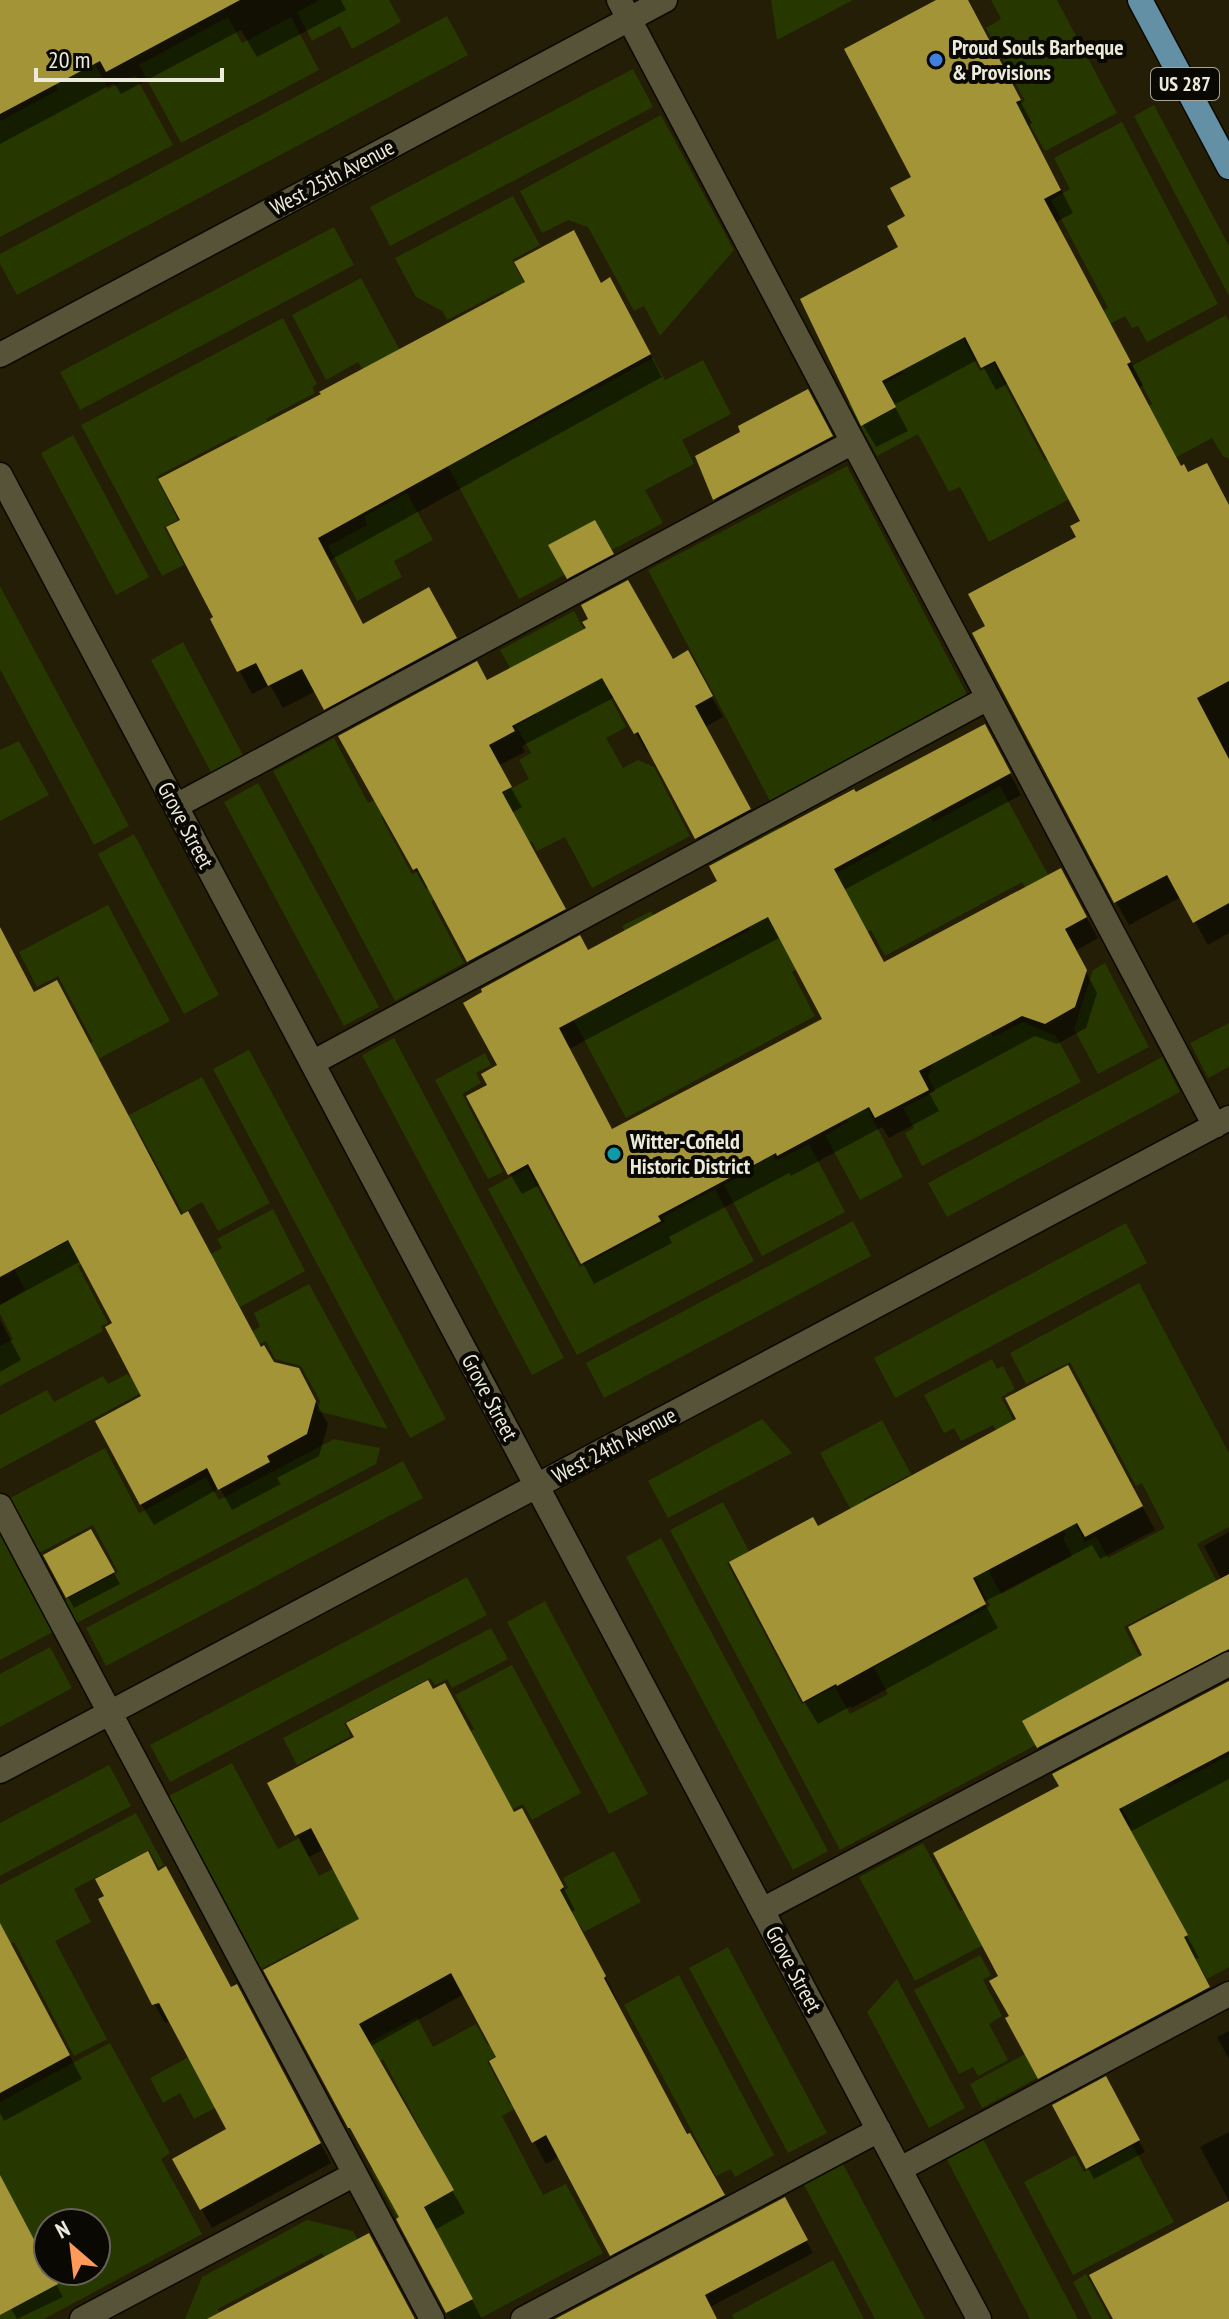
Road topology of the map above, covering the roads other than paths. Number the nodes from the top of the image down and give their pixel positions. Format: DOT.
graph roads {
  1 [pos="665,0"];
  2 [pos="1140,0"];
  3 [pos="624,10"];
  4 [pos="1229,167"];
  5 [pos="0,355"];
  6 [pos="853,442"];
  7 [pos="0,475"];
  8 [pos="988,698"];
  9 [pos="176,806"];
  10 [pos="312,1063"];
  11 [pos="1222,1122"];
  12 [pos="537,1486"];
  13 [pos="0,1506"];
  14 [pos="1229,1664"];
  15 [pos="110,1713"];
  16 [pos="0,1771"];
  17 [pos="762,1910"];
  18 [pos="1229,1994"];
  19 [pos="879,2130"];
  20 [pos="900,2169"];
  21 [pos="355,2174"];
  22 [pos="82,2319"];
  23 [pos="432,2319"];
  24 [pos="523,2319"];
  25 [pos="979,2319"];
  1 -- 3 [label="street, West 25th Avenue"];
  2 -- 4 [label="main road, US 287"];
  3 -- 5 [label="street, West 25th Avenue"];
  3 -- 6 [label="street"];
  6 -- 8 [label="street"];
  6 -- 9 [label="street"];
  7 -- 9 [label="street, Grove Street"];
  8 -- 10 [label="street"];
  8 -- 11 [label="street"];
  9 -- 10 [label="street, Grove Street"];
  10 -- 12 [label="street, Grove Street"];
  11 -- 12 [label="street, West 24th Avenue"];
  12 -- 15 [label="street, West 24th Avenue"];
  12 -- 17 [label="street, Grove Street"];
  13 -- 15 [label="street"];
  14 -- 17 [label="street"];
  15 -- 16 [label="street, West 24th Avenue"];
  15 -- 21 [label="street"];
  17 -- 19 [label="street, Grove Street"];
  18 -- 20 [label="street"];
  19 -- 20 [label="street, Grove Street"];
  19 -- 24 [label="street"];
  20 -- 25 [label="street, Grove Street"];
  21 -- 22 [label="street"];
  21 -- 23 [label="street"];
}
